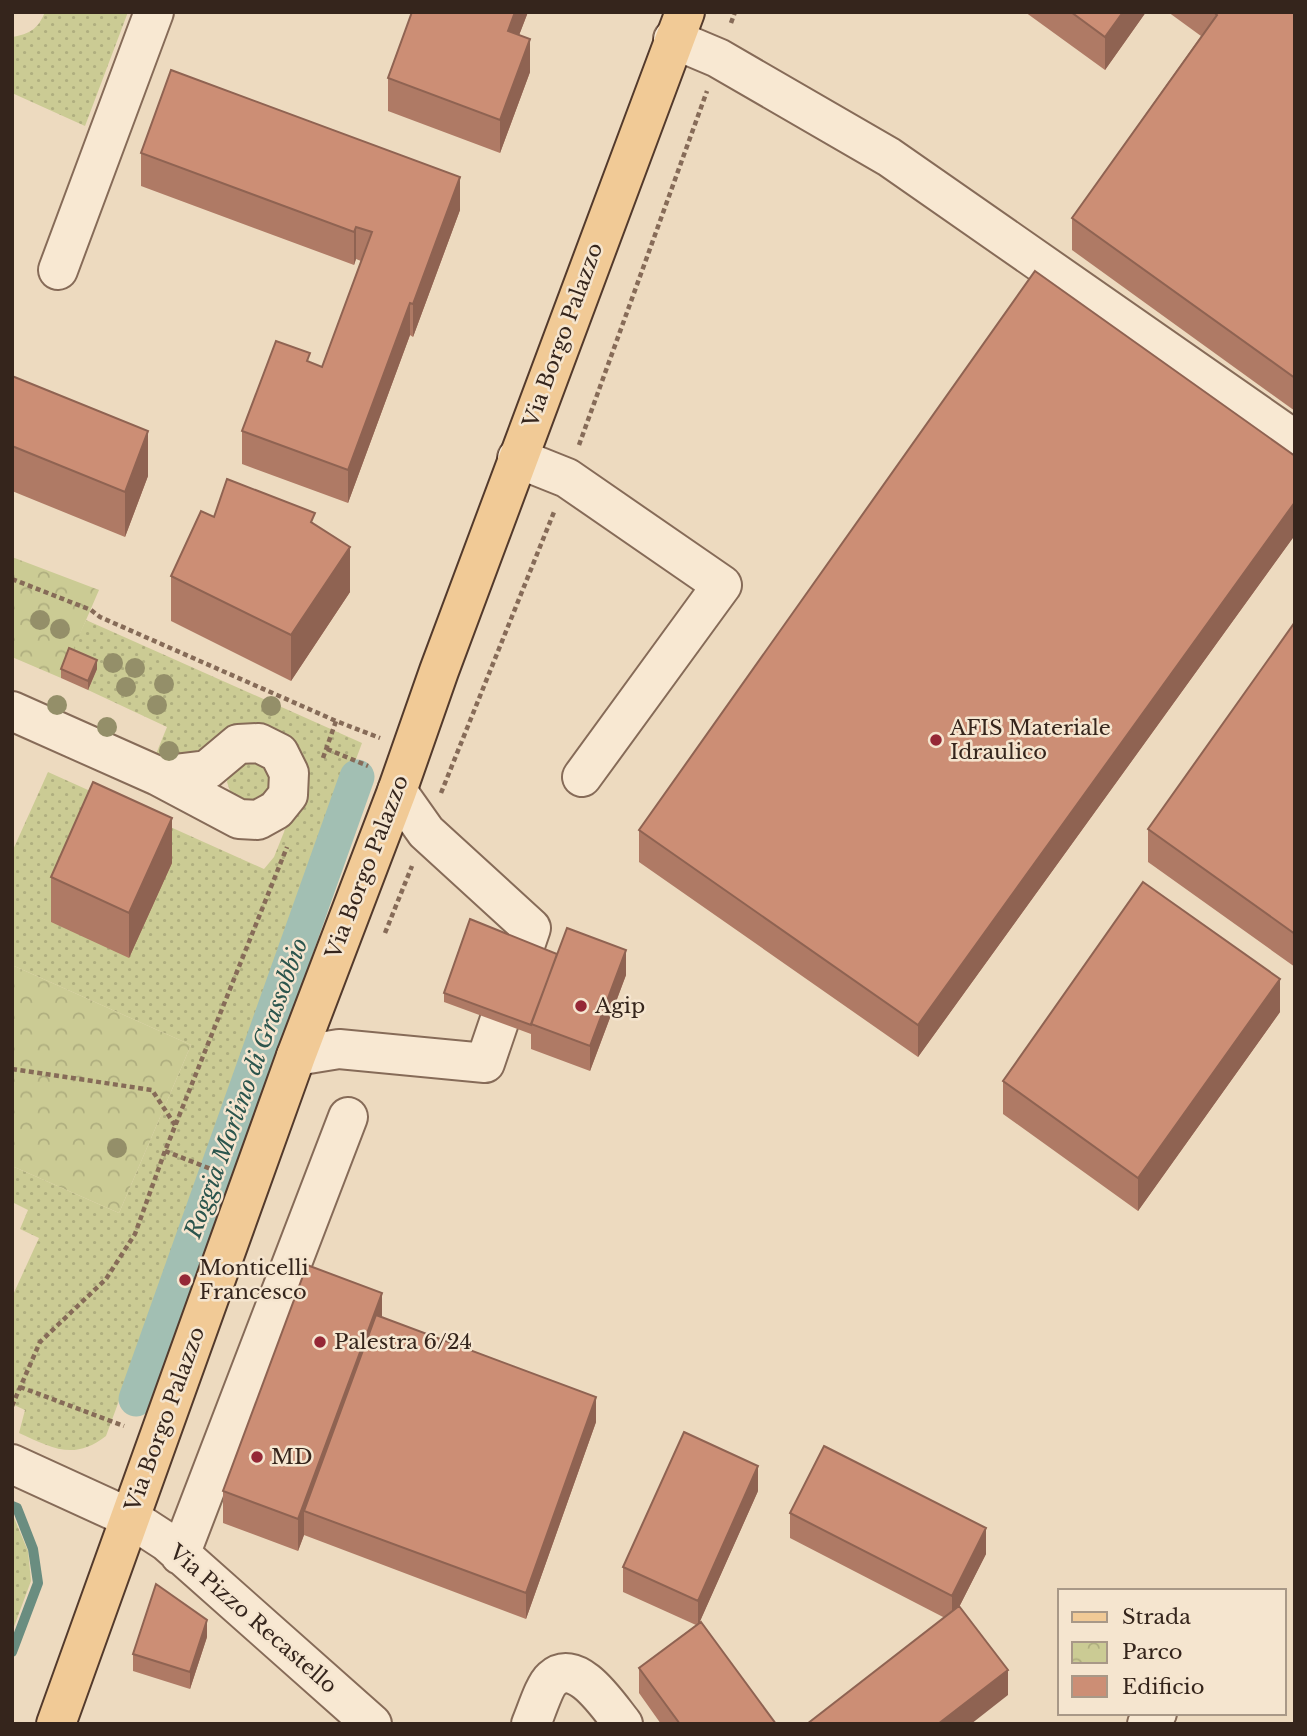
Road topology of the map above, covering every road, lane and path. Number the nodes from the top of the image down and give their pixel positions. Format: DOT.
graph roads {
  1 [pos="155,12"];
  2 [pos="679,26"];
  3 [pos="58,270"];
  4 [pos="1295,440"];
  5 [pos="517,458"];
  6 [pos="12,579"];
  7 [pos="12,711"];
  8 [pos="336,721"];
  9 [pos="387,741"];
  10 [pos="327,749"];
  11 [pos="322,761"];
  12 [pos="158,776"];
  13 [pos="582,776"];
  14 [pos="386,780"];
  15 [pos="288,845"];
  16 [pos="296,1056"];
  17 [pos="12,1069"];
  18 [pos="348,1117"];
  19 [pos="175,1125"];
  20 [pos="165,1151"];
  21 [pos="210,1169"];
  22 [pos="20,1387"];
  23 [pos="12,1406"];
  24 [pos="158,1439"];
  25 [pos="12,1464"];
  26 [pos="130,1518"];
  27 [pos="180,1555"];
  28 [pos="56,1724"];
  29 [pos="372,1724"];
  30 [pos="531,1724"];
  31 [pos="622,1724"];
  1 -- 3 [label="street"];
  2 -- 4 [label="street"];
  2 -- 5 [label="main road, Via Borgo Palazzo"];
  5 -- 13 [label="street"];
  5 -- 14 [label="main road, Via Borgo Palazzo"];
  6 -- 8 [label="path"];
  7 -- 12 [label="street"];
  8 -- 9 [label="path"];
  8 -- 10 [label="path"];
  10 -- 11 [label="path"];
  10 -- 14 [label="path"];
  14 -- 16 [label="main road, Via Borgo Palazzo"];
  14 -- 16 [label="street"];
  15 -- 19 [label="path"];
  16 -- 24 [label="main road, Via Borgo Palazzo"];
  17 -- 19 [label="path"];
  18 -- 27 [label="street"];
  19 -- 20 [label="path"];
  20 -- 21 [label="path"];
  20 -- 22 [label="path"];
  22 -- 23 [label="path"];
  22 -- 24 [label="path"];
  24 -- 26 [label="main road, Via Borgo Palazzo"];
  25 -- 26 [label="street, Via Pizzo Recastello"];
  26 -- 27 [label="street, Via Pizzo Recastello"];
  26 -- 28 [label="main road, Via Borgo Palazzo"];
  27 -- 29 [label="street, Via Pizzo Recastello"];
  30 -- 31 [label="street"];
}
